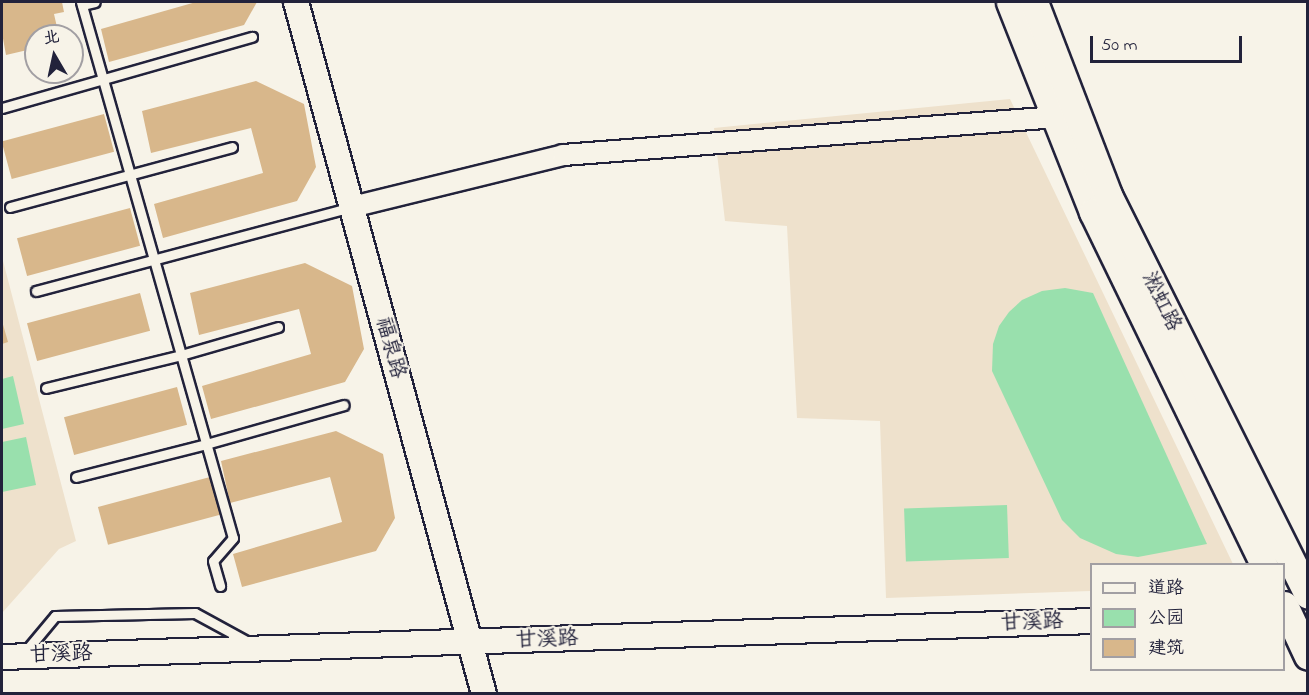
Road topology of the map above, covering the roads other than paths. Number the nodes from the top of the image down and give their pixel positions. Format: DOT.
graph roads {
  1 [pos="95,2"];
  2 [pos="296,2"];
  3 [pos="1010,2"];
  4 [pos="1034,2"];
  5 [pos="81,3"];
  6 [pos="252,37"];
  7 [pos="103,80"];
  8 [pos="2,108"];
  9 [pos="1056,117"];
  10 [pos="232,147"];
  11 [pos="130,174"];
  12 [pos="10,207"];
  13 [pos="352,207"];
  14 [pos="154,258"];
  15 [pos="36,291"];
  16 [pos="278,327"];
  17 [pos="181,355"];
  18 [pos="46,388"];
  19 [pos="344,405"];
  20 [pos="206,444"];
  21 [pos="76,477"];
  22 [pos="1264,563"];
  23 [pos="220,586"];
  24 [pos="1308,595"];
  25 [pos="1291,611"];
  26 [pos="1090,621"];
  27 [pos="470,643"];
  28 [pos="262,649"];
  29 [pos="11,656"];
  30 [pos="1308,656"];
  31 [pos="484,693"];
  1 -- 5 [label="lane"];
  2 -- 13 [label="street, 福泉路"];
  3 -- 9 [label="main road, 淞虹路"];
  4 -- 24 [label="main road, 淞虹路"];
  5 -- 7 [label="lane"];
  6 -- 7 [label="lane"];
  7 -- 8 [label="lane"];
  7 -- 11 [label="lane"];
  9 -- 13 [label="street"];
  9 -- 22 [label="main road, 淞虹路"];
  10 -- 11 [label="lane"];
  11 -- 12 [label="lane"];
  11 -- 14 [label="lane"];
  13 -- 14 [label="lane"];
  13 -- 27 [label="street, 福泉路"];
  14 -- 15 [label="lane"];
  14 -- 17 [label="lane"];
  16 -- 17 [label="lane"];
  17 -- 18 [label="lane"];
  17 -- 20 [label="lane"];
  19 -- 20 [label="lane"];
  20 -- 21 [label="lane"];
  20 -- 23 [label="lane"];
  25 -- 30 [label="main road"];
  26 -- 27 [label="street, 甘溪路"];
  27 -- 28 [label="street, 甘溪路"];
  27 -- 31 [label="street, 福泉路"];
  28 -- 29 [label="street, 甘溪路"];
  28 -- 29 [label="lane"];
}
